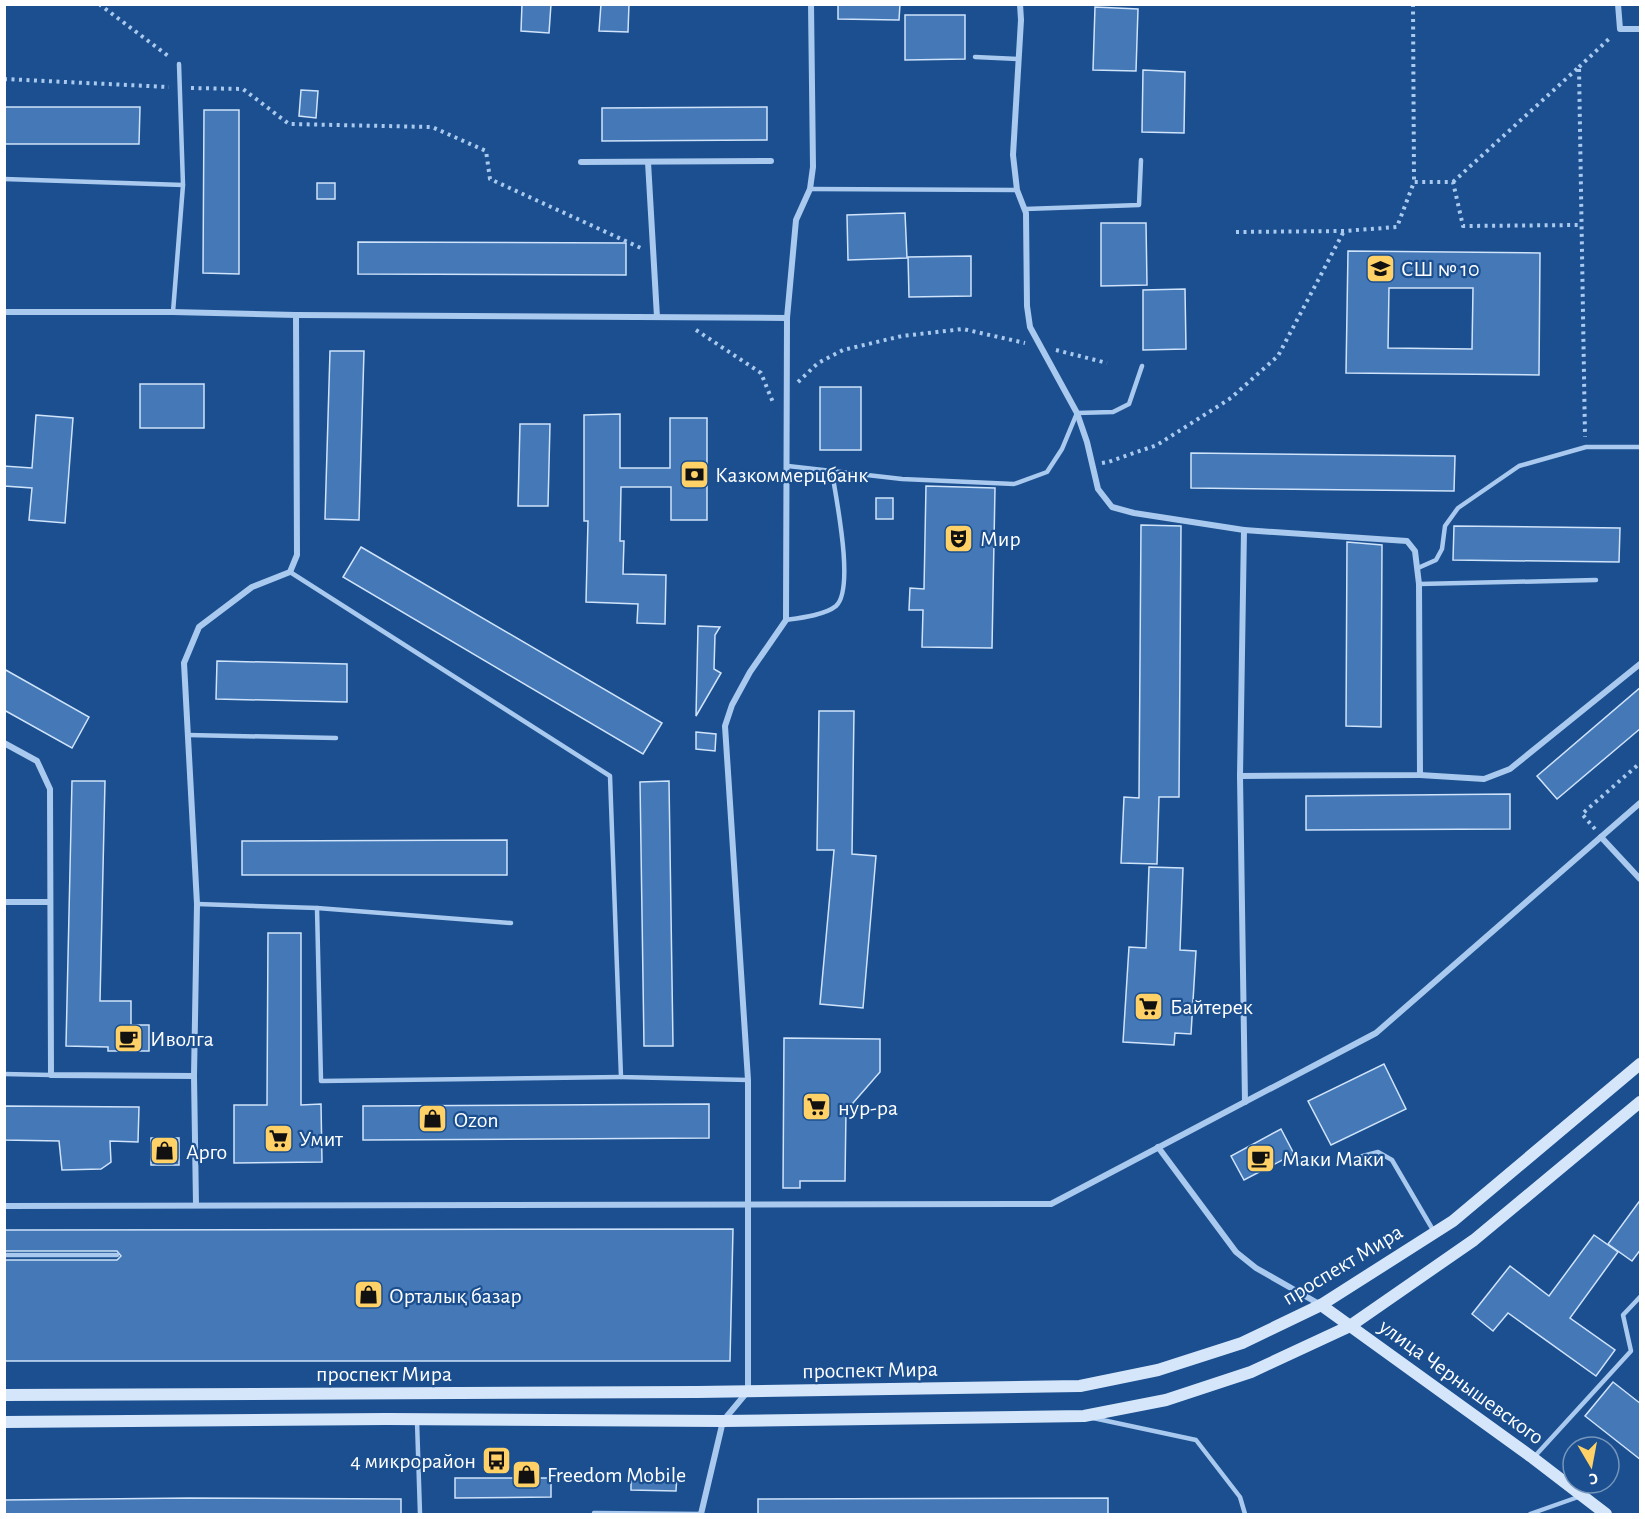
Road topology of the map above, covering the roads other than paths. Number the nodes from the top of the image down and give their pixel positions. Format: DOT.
graph roads {
  1 [pos="810,4"];
  2 [pos="1020,4"];
  3 [pos="1618,4"];
  4 [pos="1641,29"];
  5 [pos="975,57"];
  6 [pos="1018,59"];
  7 [pos="179,64"];
  8 [pos="1141,160"];
  9 [pos="771,161"];
  10 [pos="581,162"];
  11 [pos="648,162"];
  12 [pos="4,179"];
  13 [pos="183,185"];
  14 [pos="810,189"];
  15 [pos="1017,190"];
  16 [pos="1025,209"];
  17 [pos="4,312"];
  18 [pos="173,312"];
  19 [pos="296,315"];
  20 [pos="657,317"];
  21 [pos="787,318"];
  22 [pos="1142,366"];
  23 [pos="1077,414"];
  24 [pos="1641,447"];
  25 [pos="788,466"];
  26 [pos="832,472"];
  27 [pos="1244,530"];
  28 [pos="1418,568"];
  29 [pos="290,572"];
  30 [pos="1596,580"];
  31 [pos="1419,584"];
  32 [pos="786,620"];
  33 [pos="1641,664"];
  34 [pos="188,735"];
  35 [pos="336,738"];
  36 [pos="4,743"];
  37 [pos="1420,775"];
  38 [pos="1240,776"];
  39 [pos="1641,803"];
  40 [pos="1601,837"];
  41 [pos="1641,879"];
  42 [pos="4,902"];
  43 [pos="50,902"];
  44 [pos="197,904"];
  45 [pos="317,908"];
  46 [pos="511,923"];
  47 [pos="1641,1064"];
  48 [pos="4,1074"];
  49 [pos="51,1075"];
  50 [pos="194,1076"];
  51 [pos="621,1077"];
  52 [pos="748,1080"];
  53 [pos="1245,1102"];
  54 [pos="1641,1102"];
  55 [pos="1158,1148"];
  56 [pos="1355,1158"];
  57 [pos="748,1203"];
  58 [pos="196,1205"];
  59 [pos="4,1206"];
  60 [pos="1435,1233"];
  61 [pos="4,1255"];
  62 [pos="117,1255"];
  63 [pos="1641,1296"];
  64 [pos="1321,1305"];
  65 [pos="1350,1326"];
  66 [pos="748,1391"];
  67 [pos="4,1395"];
  68 [pos="1084,1416"];
  69 [pos="417,1421"];
  70 [pos="723,1421"];
  71 [pos="4,1422"];
  72 [pos="1533,1458"];
  73 [pos="1582,1496"];
  74 [pos="594,1513"];
  75 [pos="701,1514"];
  76 [pos="420,1515"];
  77 [pos="1245,1515"];
  78 [pos="1530,1515"];
  79 [pos="1606,1515"];
  1 -- 14 [label="street"];
  2 -- 6 [label="street"];
  3 -- 4 [label="street"];
  5 -- 6 [label="lane"];
  6 -- 15 [label="street"];
  7 -- 13 [label="lane"];
  8 -- 16 [label="lane"];
  9 -- 11 [label="street"];
  10 -- 11 [label="street"];
  11 -- 20 [label="street"];
  12 -- 13 [label="lane"];
  13 -- 18 [label="lane"];
  14 -- 15 [label="lane"];
  14 -- 21 [label="street"];
  15 -- 16 [label="street"];
  16 -- 23 [label="street"];
  17 -- 18 [label="street"];
  18 -- 19 [label="street"];
  19 -- 20 [label="street"];
  19 -- 29 [label="street"];
  20 -- 21 [label="street"];
  21 -- 25 [label="street"];
  22 -- 23 [label="lane"];
  23 -- 26 [label="lane"];
  23 -- 27 [label="street"];
  24 -- 28 [label="lane"];
  25 -- 26 [label="lane"];
  25 -- 32 [label="street"];
  26 -- 32 [label="lane"];
  27 -- 28 [label="street"];
  27 -- 38 [label="street"];
  28 -- 31 [label="street"];
  29 -- 34 [label="street"];
  29 -- 51 [label="lane"];
  30 -- 31 [label="lane"];
  31 -- 37 [label="street"];
  32 -- 52 [label="street"];
  33 -- 37 [label="street"];
  34 -- 35 [label="lane"];
  34 -- 44 [label="street"];
  36 -- 43 [label="street"];
  37 -- 38 [label="street"];
  38 -- 53 [label="street"];
  39 -- 40 [label="street"];
  40 -- 41 [label="street"];
  40 -- 53 [label="street"];
  42 -- 43 [label="street"];
  43 -- 49 [label="street"];
  44 -- 45 [label="lane"];
  44 -- 50 [label="street"];
  45 -- 46 [label="lane"];
  45 -- 51 [label="lane"];
  47 -- 60 [label="main road, проспект Мира"];
  48 -- 49 [label="lane"];
  49 -- 50 [label="street"];
  50 -- 58 [label="street"];
  51 -- 52 [label="lane"];
  52 -- 57 [label="street"];
  53 -- 55 [label="street"];
  54 -- 65 [label="main road, проспект Мира"];
  55 -- 57 [label="street"];
  55 -- 64 [label="street"];
  56 -- 60 [label="lane"];
  57 -- 58 [label="street"];
  57 -- 66 [label="street"];
  58 -- 59 [label="street"];
  60 -- 64 [label="main road, проспект Мира"];
  61 -- 62 [label="lane"];
  63 -- 72 [label="lane"];
  64 -- 65 [label="main road, улица Чернышевского"];
  64 -- 66 [label="main road, проспект Мира"];
  65 -- 68 [label="main road, проспект Мира"];
  65 -- 72 [label="main road, улица Чернышевского"];
  66 -- 67 [label="main road, проспект Мира"];
  66 -- 70 [label="street"];
  68 -- 70 [label="main road, проспект Мира"];
  68 -- 77 [label="lane"];
  69 -- 70 [label="main road, проспект Мира"];
  69 -- 71 [label="main road, проспект Мира"];
  69 -- 76 [label="lane"];
  70 -- 75 [label="street"];
  72 -- 73 [label="main road, улица Чернышевского"];
  73 -- 78 [label="lane"];
  73 -- 79 [label="main road, улица Чернышевского"];
  74 -- 75 [label="lane"];
}
